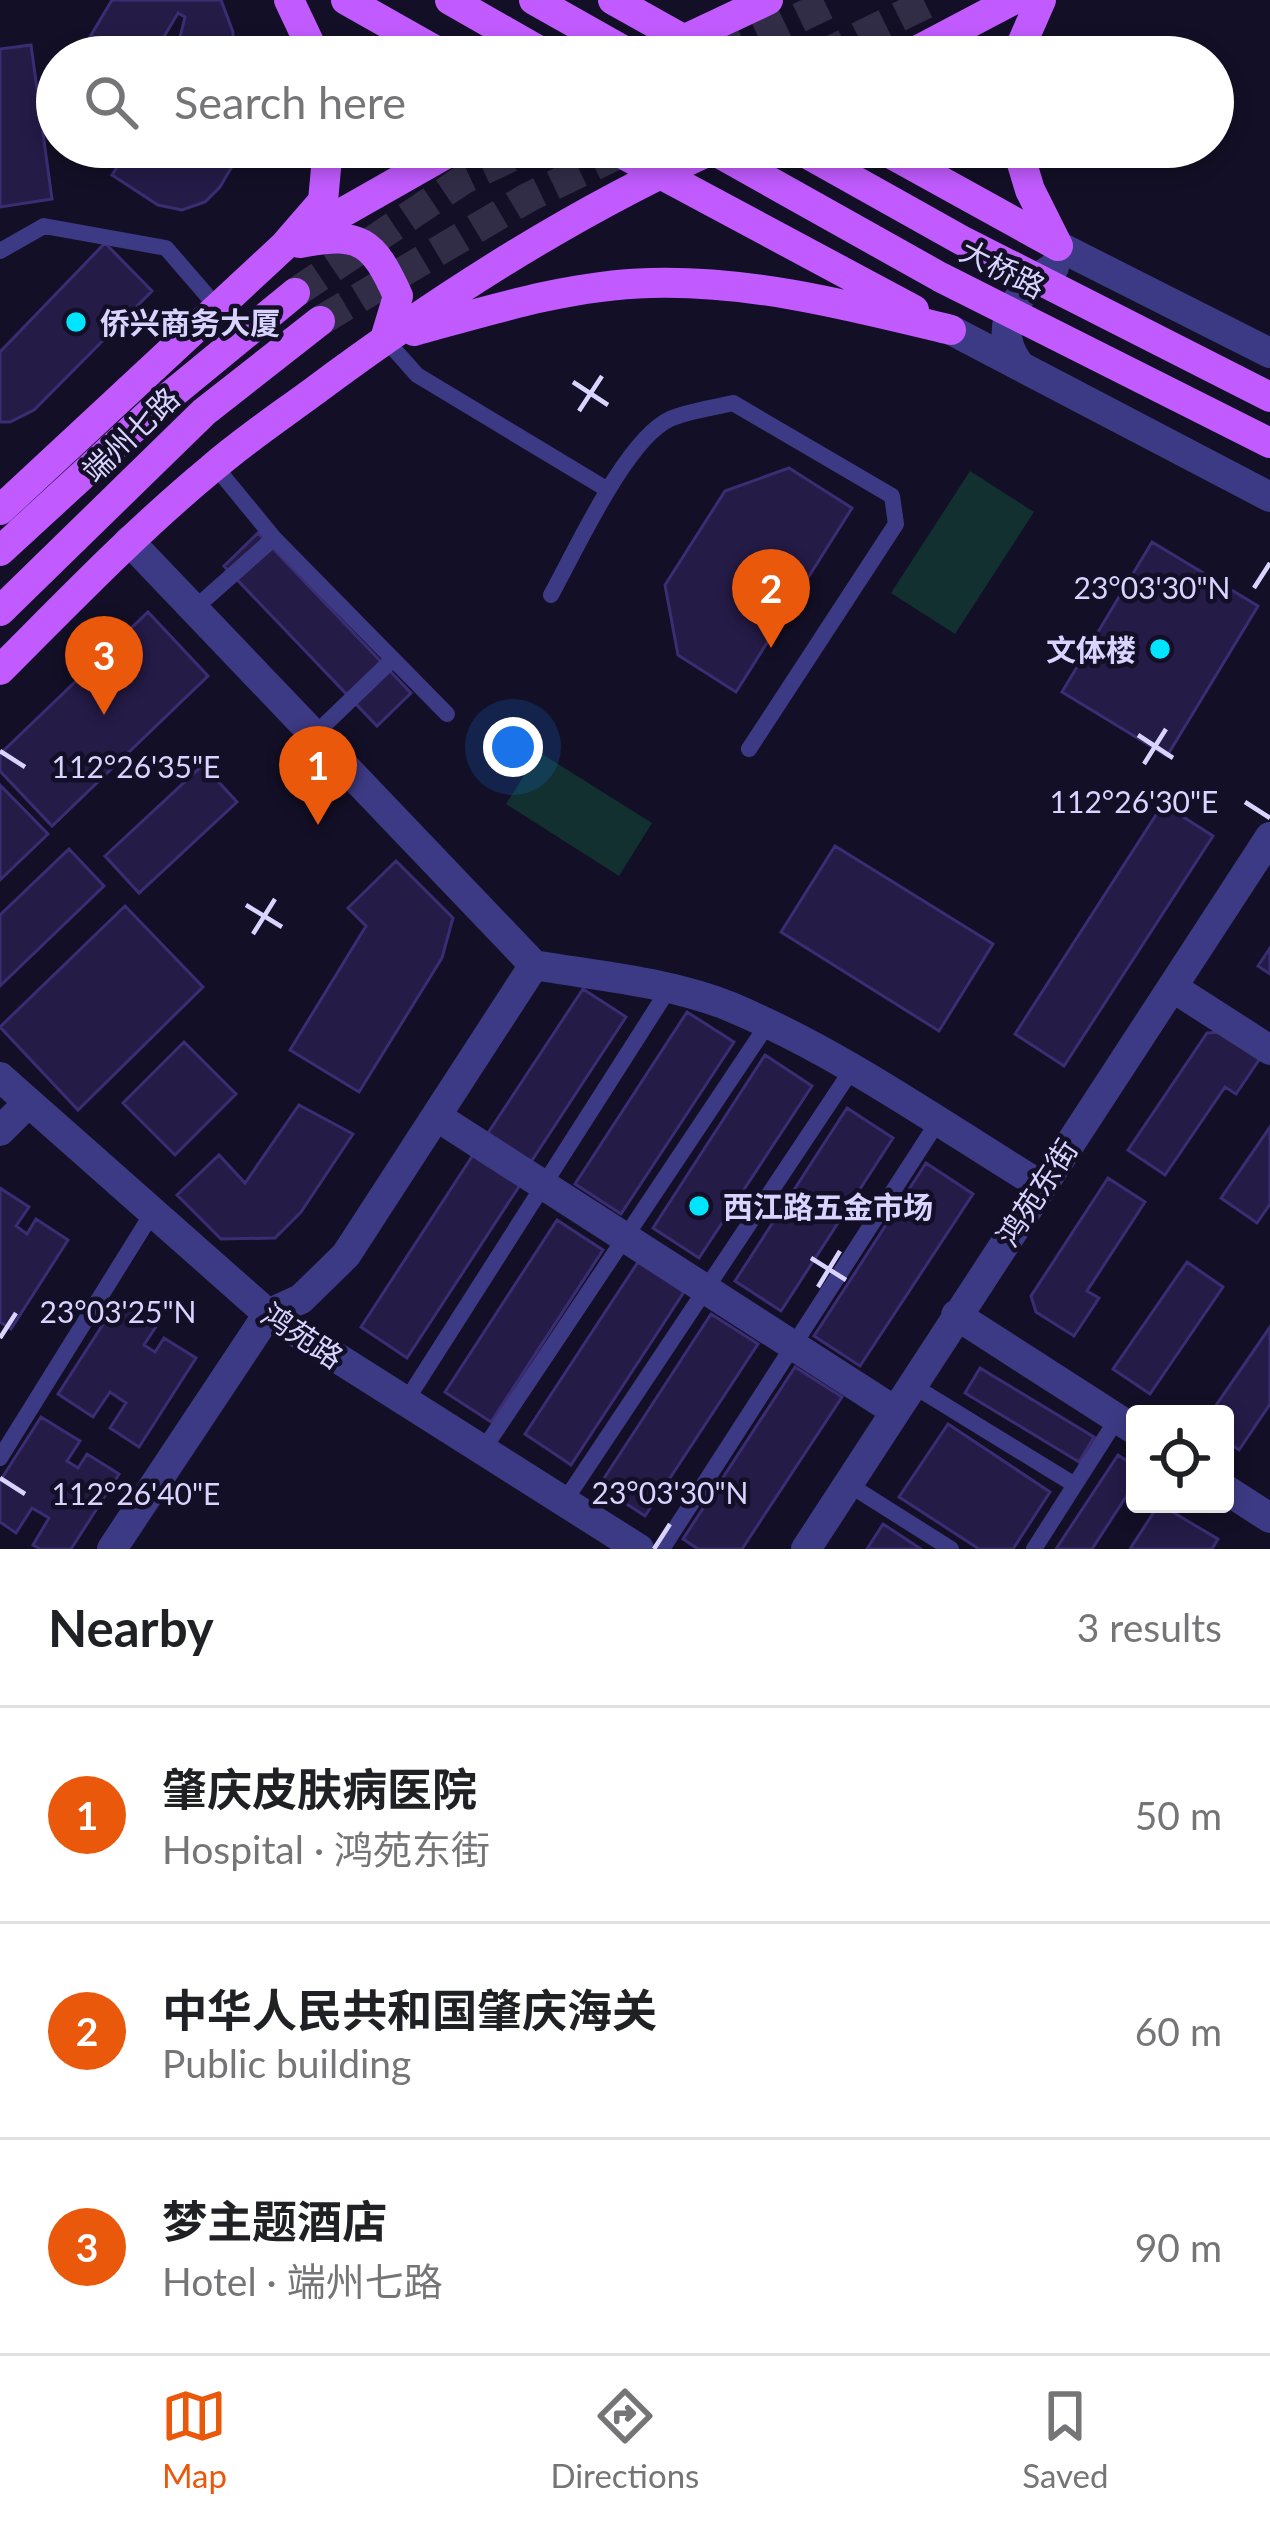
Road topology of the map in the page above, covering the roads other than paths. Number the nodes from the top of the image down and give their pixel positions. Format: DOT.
graph roads {
  1 [pos="289,0"];
  2 [pos="346,0"];
  3 [pos="451,0"];
  4 [pos="534,0"];
  5 [pos="613,0"];
  6 [pos="768,0"];
  7 [pos="1013,0"];
  8 [pos="1041,0"];
  9 [pos="306,36"];
  10 [pos="410,36"];
  11 [pos="514,36"];
  12 [pos="598,36"];
  13 [pos="677,36"];
  14 [pos="692,36"];
  15 [pos="945,36"];
  16 [pos="1025,36"];
  17 [pos="326,168"];
  18 [pos="421,168"];
  19 [pos="650,168"];
  20 [pos="670,168"];
  21 [pos="745,168"];
  22 [pos="832,168"];
  23 [pos="917,168"];
  24 [pos="1023,168"];
  25 [pos="659,173"];
  26 [pos="284,246"];
  27 [pos="1058,246"];
  28 [pos="0,251"];
  29 [pos="1090,264"];
  30 [pos="295,293"];
  31 [pos="217,307"];
  32 [pos="320,321"];
  33 [pos="951,330"];
  34 [pos="385,339"];
  35 [pos="1270,353"];
  36 [pos="1018,362"];
  37 [pos="1270,397"];
  38 [pos="1270,443"];
  39 [pos="214,466"];
  40 [pos="608,490"];
  41 [pos="1270,497"];
  42 [pos="0,510"];
  43 [pos="274,538"];
  44 [pos="129,541"];
  45 [pos="0,551"];
  46 [pos="550,596"];
  47 [pos="194,609"];
  48 [pos="0,611"];
  49 [pos="394,659"];
  50 [pos="0,670"];
  51 [pos="448,714"];
  52 [pos="314,735"];
  53 [pos="749,749"];
  54 [pos="1270,837"];
  55 [pos="534,965"];
  56 [pos="1172,987"];
  57 [pos="668,990"];
  58 [pos="767,1025"];
  59 [pos="1270,1050"];
  60 [pos="851,1071"];
  61 [pos="0,1077"];
  62 [pos="28,1103"];
  63 [pos="436,1116"];
  64 [pos="938,1123"];
  65 [pos="0,1131"];
  66 [pos="1040,1185"];
  67 [pos="544,1186"];
  68 [pos="153,1212"];
  69 [pos="625,1238"];
  70 [pos="705,1290"];
  71 [pos="268,1314"];
  72 [pos="956,1315"];
  73 [pos="793,1346"];
  74 [pos="903,1398"];
  75 [pos="406,1401"];
  76 [pos="1126,1425"];
  77 [pos="483,1450"];
  78 [pos="0,1458"];
  79 [pos="848,1484"];
  80 [pos="1075,1486"];
  81 [pos="1234,1495"];
  82 [pos="564,1502"];
  83 [pos="1270,1518"];
  84 [pos="112,1549"];
  85 [pos="639,1549"];
  86 [pos="662,1549"];
  87 [pos="806,1549"];
  88 [pos="950,1549"];
  89 [pos="1034,1549"];
  1 -- 9 [label="main road"];
  2 -- 10 [label="main road"];
  3 -- 11 [label="main road"];
  4 -- 12 [label="main road"];
  5 -- 13 [label="main road"];
  6 -- 14 [label="main road"];
  7 -- 15 [label="main road"];
  8 -- 16 [label="main road"];
  17 -- 26 [label="main road"];
  18 -- 26 [label="main road"];
  19 -- 25 [label="main road"];
  20 -- 25 [label="main road"];
  21 -- 38 [label="main road, 大桥路, bridge"];
  22 -- 37 [label="main road, 大桥路, bridge"];
  23 -- 27 [label="main road"];
  24 -- 27 [label="main road"];
  25 -- 33 [label="main road"];
  25 -- 34 [label="main road"];
  26 -- 31 [label="main road"];
  26 -- 34 [label="main road"];
  27 -- 29 [label="street"];
  28 -- 31 [label="lane"];
  29 -- 35 [label="street"];
  29 -- 36 [label="street"];
  30 -- 45 [label="main road, 端州七路"];
  31 -- 42 [label="main road"];
  32 -- 48 [label="main road, 端州七路"];
  33 -- 34 [label="main road"];
  33 -- 36 [label="street"];
  34 -- 39 [label="main road"];
  34 -- 40 [label="lane"];
  36 -- 41 [label="street"];
  39 -- 43 [label="lane"];
  39 -- 44 [label="main road"];
  40 -- 46 [label="lane"];
  40 -- 53 [label="lane"];
  43 -- 47 [label="lane"];
  43 -- 49 [label="lane"];
  44 -- 47 [label="street"];
  44 -- 50 [label="main road"];
  47 -- 52 [label="street"];
  49 -- 51 [label="lane"];
  49 -- 52 [label="lane"];
  52 -- 55 [label="street"];
  54 -- 56 [label="street, 鸿苑东街"];
  55 -- 57 [label="street"];
  55 -- 63 [label="street"];
  56 -- 59 [label="street"];
  56 -- 66 [label="street, 鸿苑东街"];
  57 -- 58 [label="street"];
  57 -- 67 [label="lane"];
  58 -- 60 [label="street"];
  58 -- 69 [label="lane"];
  60 -- 64 [label="street"];
  60 -- 70 [label="lane"];
  61 -- 62 [label="street, 鸿苑路"];
  62 -- 65 [label="street"];
  62 -- 68 [label="street, 鸿苑路"];
  63 -- 67 [label="street"];
  63 -- 71 [label="street"];
  64 -- 66 [label="street"];
  64 -- 73 [label="lane"];
  66 -- 72 [label="street, 鸿苑东街"];
  67 -- 69 [label="street"];
  67 -- 75 [label="lane"];
  68 -- 71 [label="street, 鸿苑路"];
  68 -- 78 [label="lane"];
  69 -- 70 [label="street"];
  69 -- 77 [label="lane"];
  70 -- 73 [label="street"];
  70 -- 82 [label="lane"];
  71 -- 75 [label="street, 鸿苑路"];
  71 -- 84 [label="street"];
  72 -- 74 [label="street, 鸿苑东街"];
  72 -- 76 [label="street"];
  73 -- 74 [label="street"];
  73 -- 86 [label="lane"];
  74 -- 79 [label="street, 鸿苑东街"];
  74 -- 80 [label="lane"];
  75 -- 77 [label="street, 鸿苑路"];
  76 -- 80 [label="lane"];
  77 -- 82 [label="street, 鸿苑路"];
  79 -- 87 [label="street, 鸿苑东街"];
  79 -- 88 [label="lane"];
  80 -- 89 [label="lane"];
  81 -- 83 [label="street"];
  82 -- 85 [label="street, 鸿苑路"];
}
